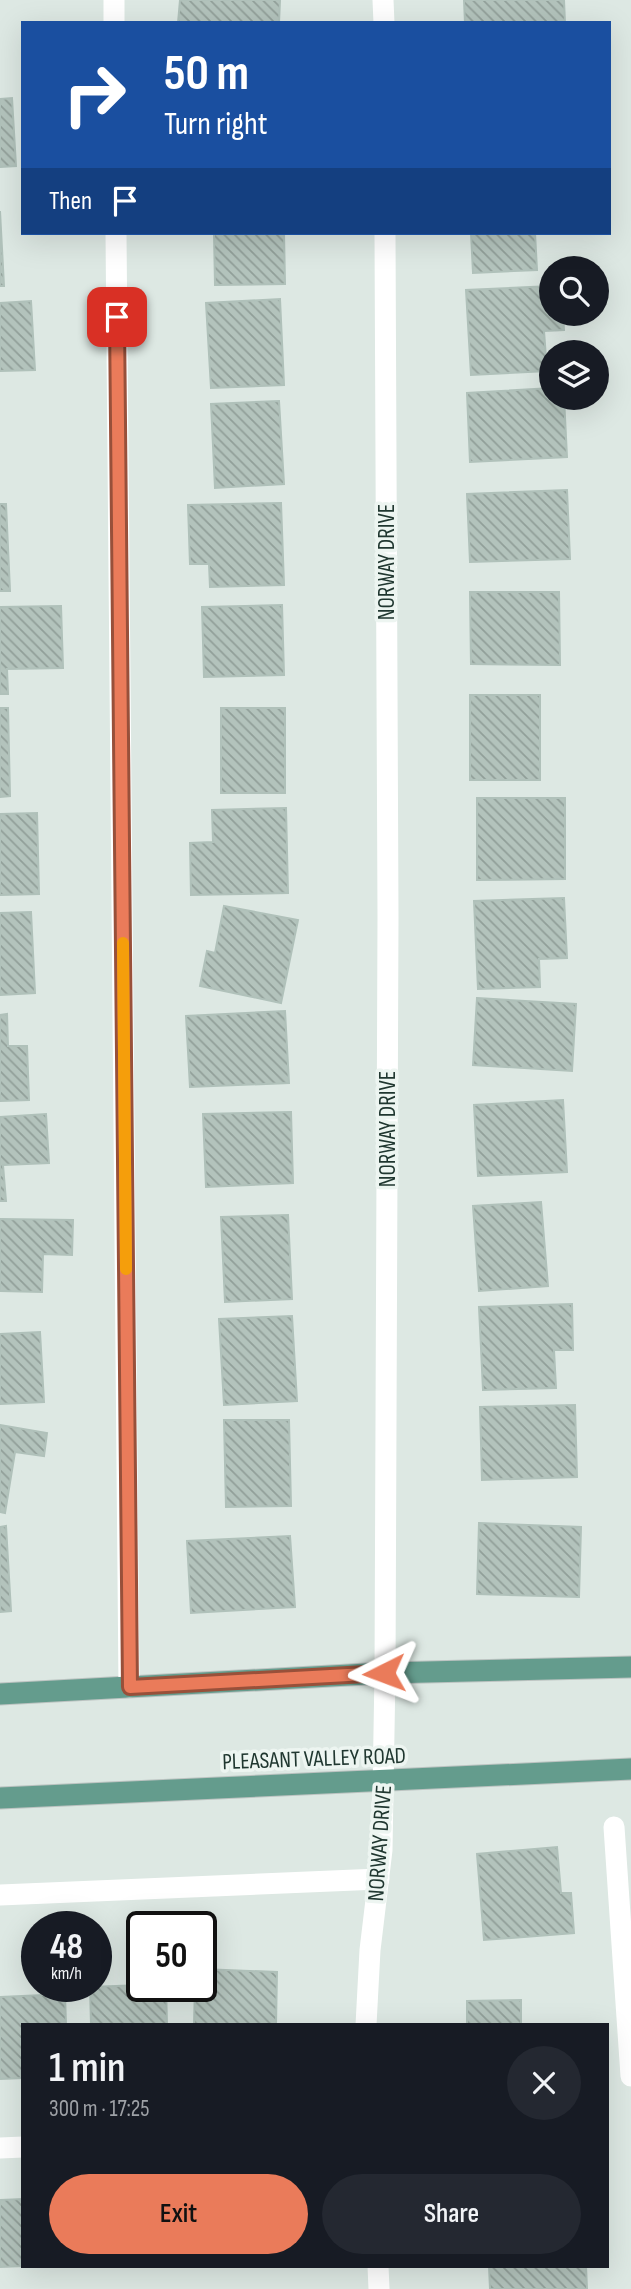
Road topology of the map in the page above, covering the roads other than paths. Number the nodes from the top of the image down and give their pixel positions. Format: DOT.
graph roads {
  1 [pos="114,0"];
  2 [pos="383,0"];
  3 [pos="114,21"];
  4 [pos="384,21"];
  5 [pos="116,235"];
  6 [pos="385,235"];
  7 [pos="631,1667"];
  8 [pos="384,1673"];
  9 [pos="130,1687"];
  10 [pos="0,1694"];
  11 [pos="631,1769"];
  12 [pos="383,1782"];
  13 [pos="0,1798"];
  14 [pos="614,1827"];
  15 [pos="379,1879"];
  16 [pos="0,1895"];
  17 [pos="366,2023"];
  18 [pos="631,2076"];
  19 [pos="21,2147"];
  20 [pos="0,2148"];
  21 [pos="378,2268"];
  22 [pos="379,2289"];
  1 -- 3 [label="street"];
  2 -- 4 [label="street"];
  5 -- 9 [label="street"];
  6 -- 8 [label="street, NORWAY DRIVE"];
  7 -- 8 [label="main road"];
  8 -- 9 [label="main road"];
  8 -- 12 [label="street, NORWAY DRIVE"];
  9 -- 10 [label="main road"];
  11 -- 12 [label="main road, PLEASANT VALLEY ROAD"];
  12 -- 13 [label="main road, PLEASANT VALLEY ROAD"];
  12 -- 15 [label="street, NORWAY DRIVE"];
  14 -- 18 [label="street"];
  15 -- 16 [label="street"];
  15 -- 17 [label="street, NORWAY DRIVE"];
  19 -- 20 [label="street"];
  21 -- 22 [label="street"];
}
